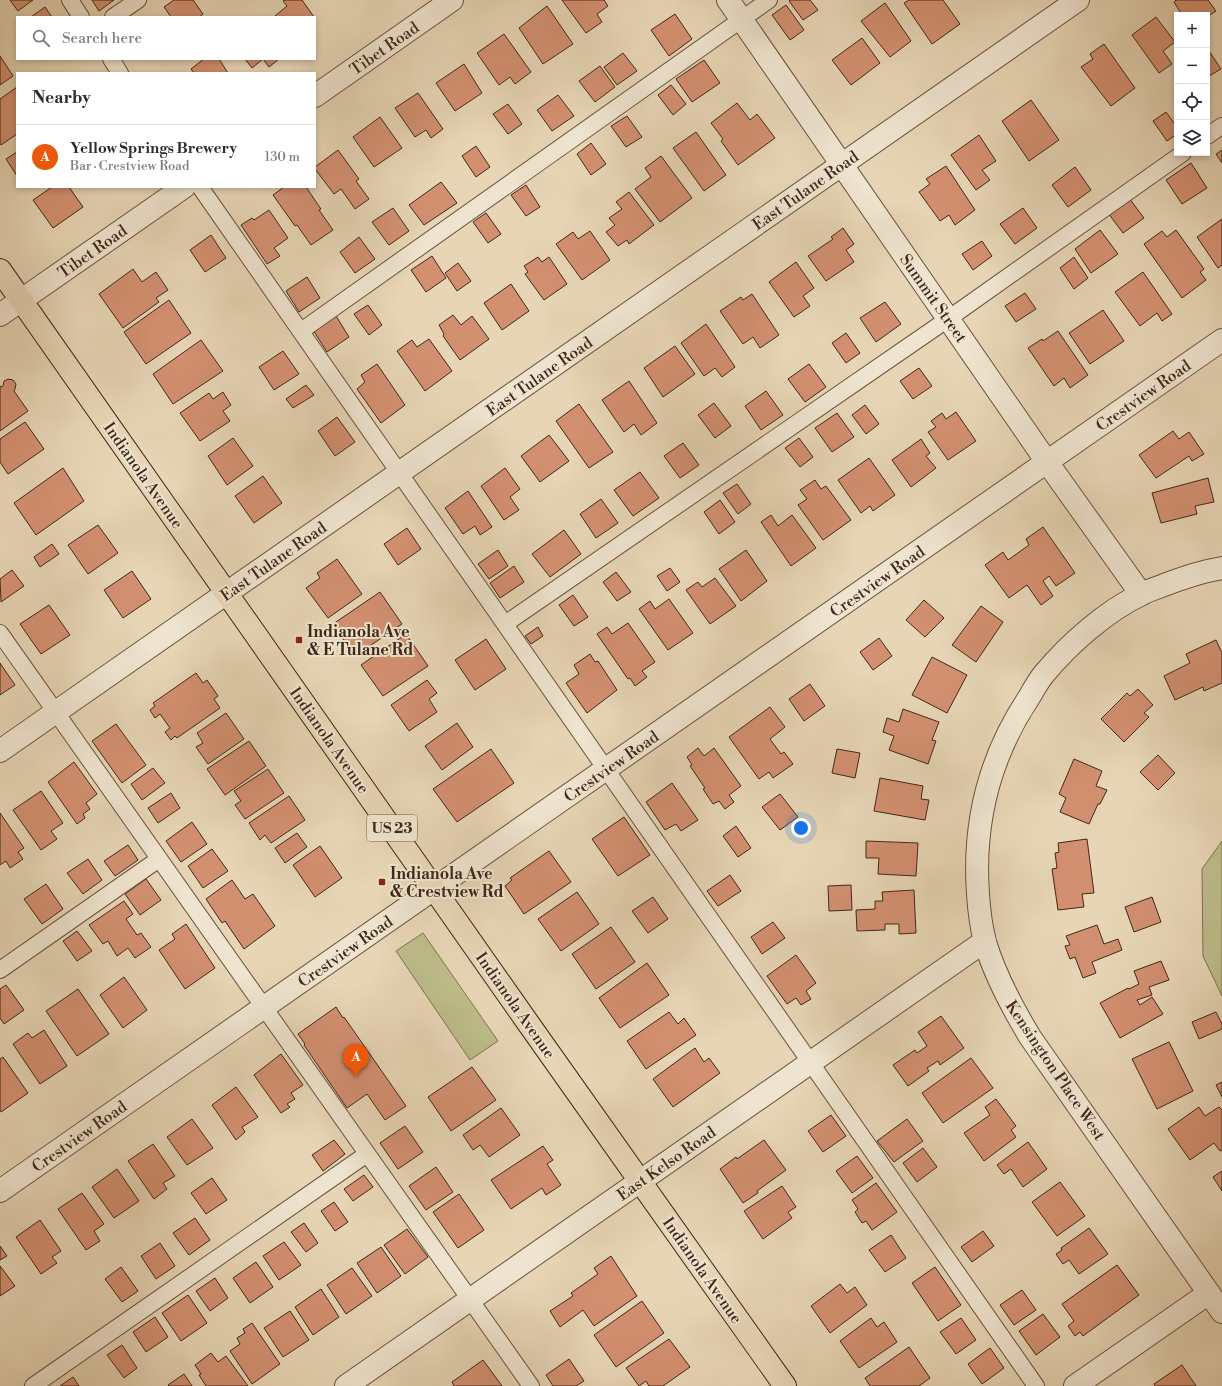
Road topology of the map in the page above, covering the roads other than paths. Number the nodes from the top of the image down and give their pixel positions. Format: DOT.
graph roads {
  1 [pos="70,0"];
  2 [pos="138,0"];
  3 [pos="452,0"];
  4 [pos="728,0"];
  5 [pos="769,0"];
  6 [pos="1078,0"];
  7 [pos="80,16"];
  8 [pos="114,16"];
  9 [pos="742,20"];
  10 [pos="112,60"];
  11 [pos="119,72"];
  12 [pos="316,95"];
  13 [pos="1222,126"];
  14 [pos="1210,134"];
  15 [pos="1179,156"];
  16 [pos="842,165"];
  17 [pos="183,188"];
  18 [pos="201,188"];
  19 [pos="0,270"];
  20 [pos="21,300"];
  21 [pos="0,315"];
  22 [pos="948,319"];
  23 [pos="301,331"];
  24 [pos="1222,340"];
  25 [pos="1047,462"];
  26 [pos="399,473"];
  27 [pos="1222,568"];
  28 [pos="226,593"];
  29 [pos="1141,594"];
  30 [pos="505,624"];
  31 [pos="0,633"];
  32 [pos="56,712"];
  33 [pos="0,751"];
  34 [pos="606,769"];
  35 [pos="159,859"];
  36 [pos="434,888"];
  37 [pos="985,941"];
  38 [pos="0,970"];
  39 [pos="264,1008"];
  40 [pos="810,1063"];
  41 [pos="367,1154"];
  42 [pos="641,1181"];
  43 [pos="0,1191"];
  44 [pos="1209,1293"];
  45 [pos="470,1300"];
  46 [pos="1222,1312"];
  47 [pos="33,1386"];
  48 [pos="346,1386"];
  49 [pos="530,1386"];
  50 [pos="785,1386"];
  51 [pos="1036,1386"];
  52 [pos="1075,1386"];
  1 -- 7 [label="lane"];
  2 -- 8 [label="lane"];
  3 -- 12 [label="street, Tibet Road"];
  4 -- 9 [label="street, Summit Street"];
  5 -- 9 [label="lane"];
  6 -- 16 [label="street, East Tulane Road"];
  9 -- 16 [label="street, Summit Street"];
  9 -- 23 [label="lane"];
  10 -- 11 [label="lane"];
  13 -- 14 [label="lane"];
  15 -- 22 [label="lane"];
  16 -- 22 [label="street, Summit Street"];
  16 -- 26 [label="street, East Tulane Road"];
  17 -- 20 [label="street, Tibet Road"];
  18 -- 23 [label="lane"];
  19 -- 20 [label="main road, Indianola Avenue / US 23"];
  20 -- 21 [label="street, Tibet Road"];
  20 -- 28 [label="main road, Indianola Avenue / US 23"];
  22 -- 25 [label="street, Summit Street"];
  22 -- 30 [label="lane"];
  23 -- 26 [label="lane"];
  24 -- 25 [label="street, Crestview Road"];
  25 -- 29 [label="street, Summit Street"];
  25 -- 34 [label="street, Crestview Road"];
  26 -- 28 [label="street, East Tulane Road"];
  26 -- 30 [label="lane"];
  27 -- 29 [label="street, Kensington Place West"];
  28 -- 32 [label="street, East Tulane Road"];
  28 -- 36 [label="main road, Indianola Avenue / US 23"];
  29 -- 37 [label="street, Kensington Place West"];
  30 -- 34 [label="lane"];
  31 -- 32 [label="lane"];
  32 -- 33 [label="street, East Tulane Road"];
  32 -- 35 [label="lane"];
  34 -- 36 [label="street, Crestview Road"];
  34 -- 40 [label="lane"];
  35 -- 38 [label="lane"];
  35 -- 39 [label="lane"];
  36 -- 39 [label="street, Crestview Road"];
  36 -- 42 [label="main road, Indianola Avenue / US 23"];
  37 -- 40 [label="street, East Kelso Road"];
  37 -- 44 [label="street, Kensington Place West"];
  39 -- 41 [label="lane"];
  39 -- 43 [label="street, Crestview Road"];
  40 -- 42 [label="street, East Kelso Road"];
  40 -- 51 [label="lane"];
  41 -- 45 [label="lane"];
  41 -- 47 [label="lane"];
  42 -- 45 [label="street, East Kelso Road"];
  42 -- 50 [label="main road, Indianola Avenue / US 23"];
  44 -- 46 [label="street, Kensington Place West"];
  44 -- 52 [label="street"];
  45 -- 48 [label="street, East Kelso Road"];
  45 -- 49 [label="lane"];
}
